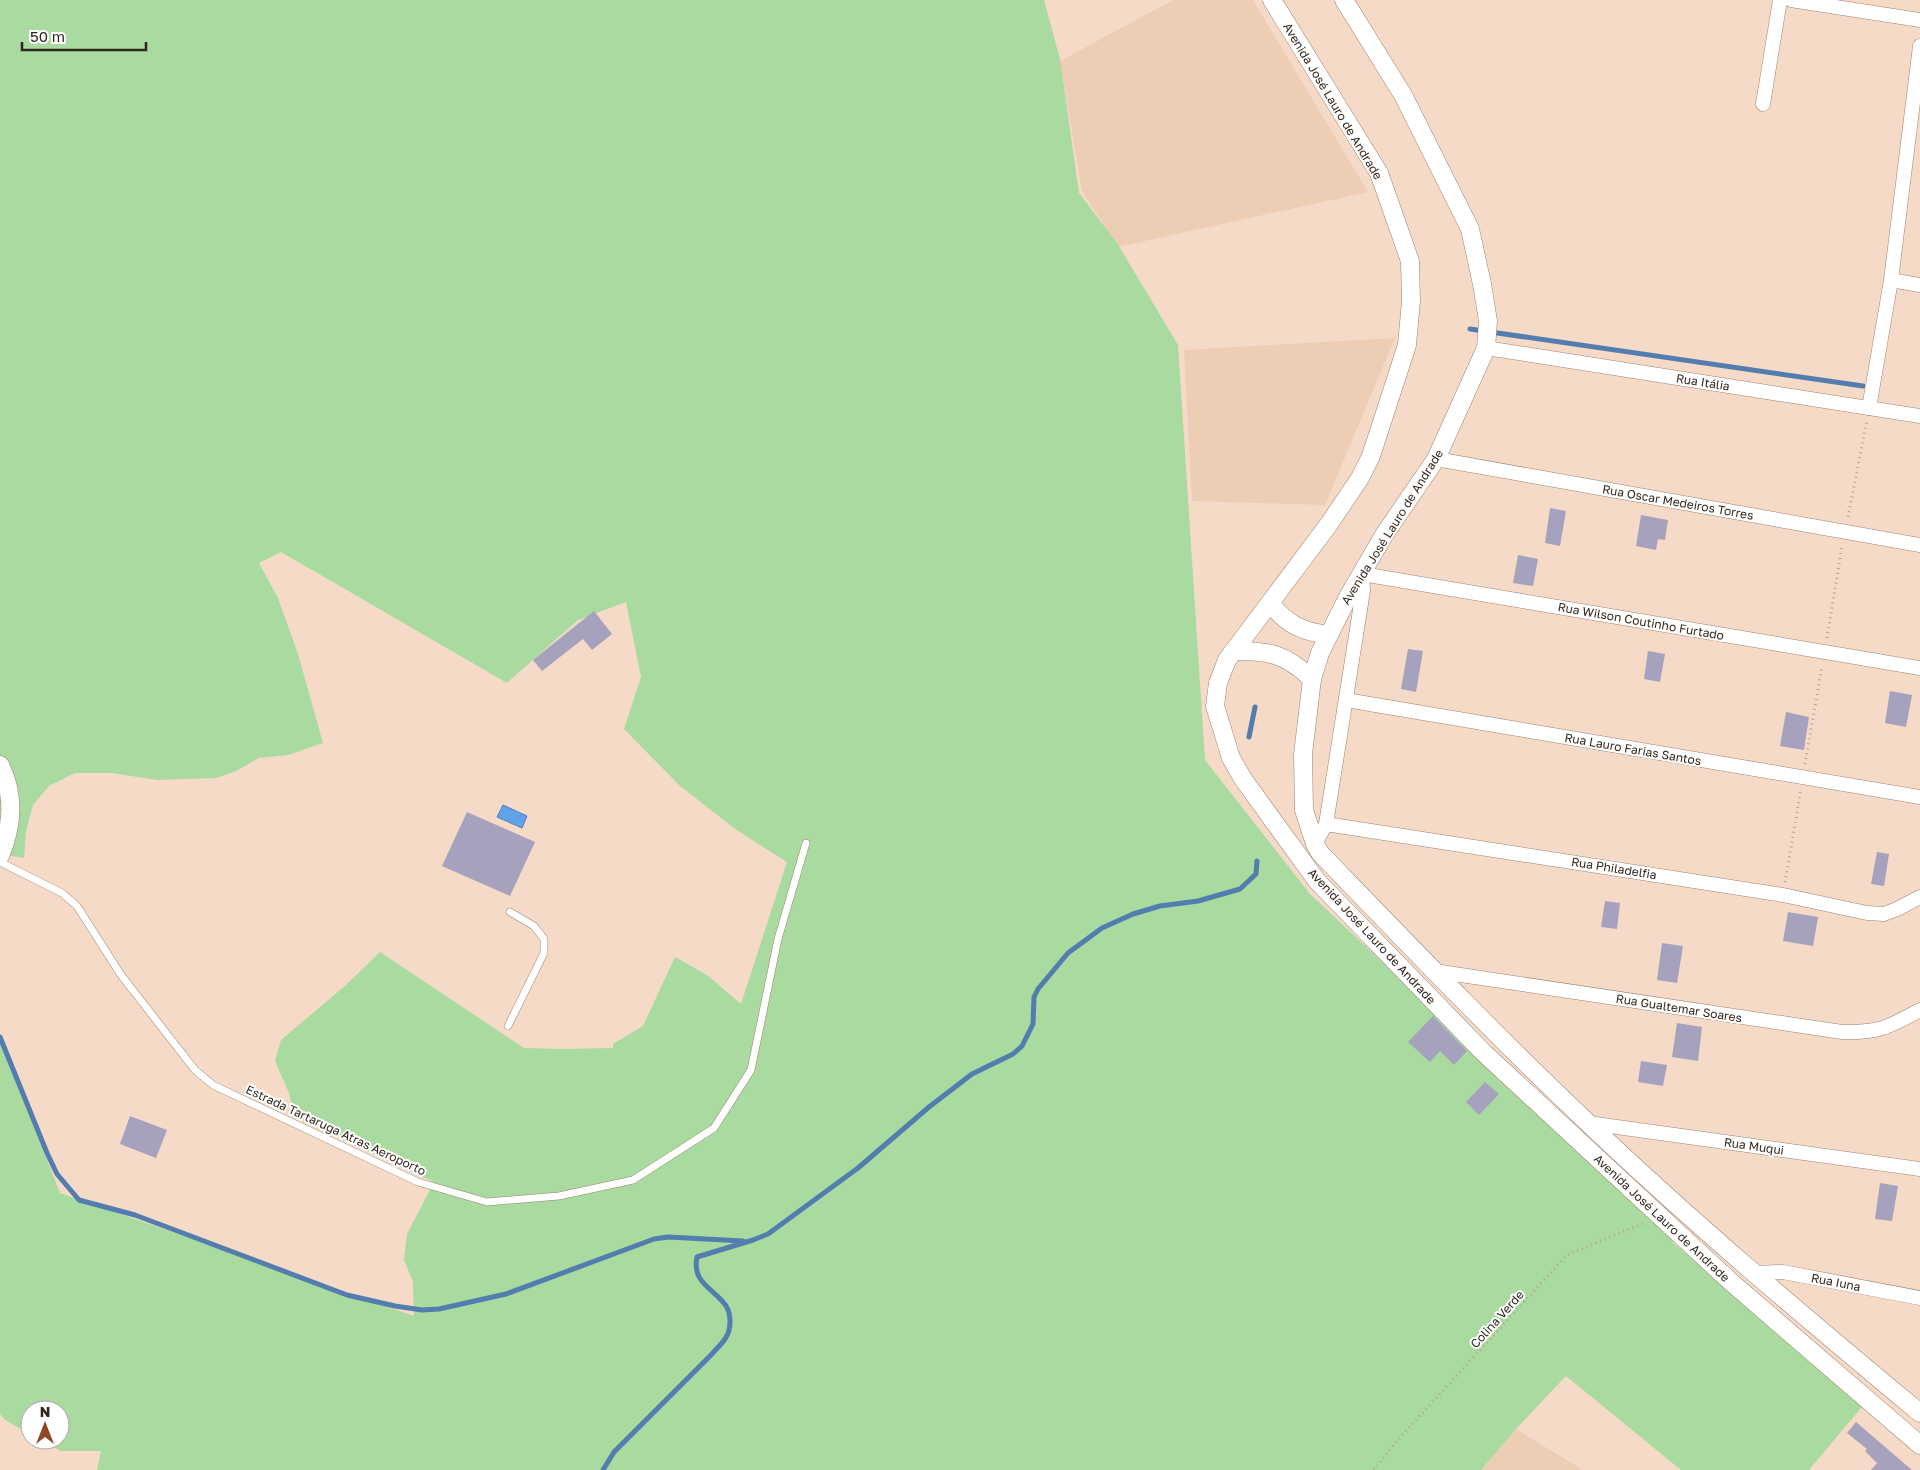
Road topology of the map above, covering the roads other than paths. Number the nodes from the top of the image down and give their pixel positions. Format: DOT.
graph roads {
  1 [pos="1272,0"];
  2 [pos="1344,0"];
  3 [pos="1780,0"];
  4 [pos="1790,0"];
  5 [pos="1920,20"];
  6 [pos="1920,46"];
  7 [pos="1762,104"];
  8 [pos="1913,154"];
  9 [pos="1891,280"];
  10 [pos="1920,285"];
  11 [pos="1487,344"];
  12 [pos="1869,408"];
  13 [pos="1920,416"];
  14 [pos="1436,459"];
  15 [pos="1920,545"];
  16 [pos="1362,574"];
  17 [pos="1270,603"];
  18 [pos="1328,635"];
  19 [pos="1233,651"];
  20 [pos="1920,668"];
  21 [pos="1312,679"];
  22 [pos="1346,700"];
  23 [pos="0,765"];
  24 [pos="1920,797"];
  25 [pos="1326,824"];
  26 [pos="806,843"];
  27 [pos="1315,844"];
  28 [pos="0,856"];
  29 [pos="0,862"];
  30 [pos="1920,896"];
  31 [pos="510,912"];
  32 [pos="1434,971"];
  33 [pos="1920,1010"];
  34 [pos="508,1026"];
  35 [pos="1588,1123"];
  36 [pos="1920,1169"];
  37 [pos="1752,1272"];
  38 [pos="1920,1298"];
  39 [pos="1920,1413"];
  40 [pos="1920,1445"];
  1 -- 17 [label="street, Avenida José Lauro de Andrade"];
  2 -- 11 [label="street"];
  3 -- 7 [label="street"];
  4 -- 5 [label="street"];
  6 -- 8 [label="street"];
  8 -- 9 [label="street"];
  9 -- 10 [label="street"];
  9 -- 12 [label="street"];
  11 -- 12 [label="street, Rua Itália"];
  11 -- 14 [label="street, Avenida José Lauro de Andrade"];
  12 -- 13 [label="street, Rua Itália"];
  14 -- 15 [label="street, Rua Oscar Medeiros Torres"];
  14 -- 16 [label="street, Avenida José Lauro de Andrade"];
  16 -- 18 [label="street, Avenida José Lauro de Andrade"];
  16 -- 20 [label="street, Rua Wilson Coutinho Furtado"];
  16 -- 22 [label="street"];
  17 -- 18 [label="street"];
  17 -- 19 [label="street, Avenida José Lauro de Andrade"];
  18 -- 21 [label="street, Avenida José Lauro de Andrade"];
  19 -- 21 [label="street"];
  19 -- 40 [label="street, Avenida José Lauro de Andrade"];
  21 -- 27 [label="street, Avenida José Lauro de Andrade"];
  22 -- 24 [label="street, Rua Lauro Farias Santos"];
  22 -- 25 [label="street"];
  23 -- 28 [label="street"];
  25 -- 27 [label="street"];
  25 -- 30 [label="street, Rua Philadelfia"];
  26 -- 29 [label="lane, Estrada Tartaruga Atras Aeroporto"];
  27 -- 32 [label="street, Avenida José Lauro de Andrade"];
  31 -- 34 [label="lane"];
  32 -- 33 [label="street, Rua Gualtemar Soares"];
  32 -- 35 [label="street, Avenida José Lauro de Andrade"];
  35 -- 36 [label="street, Rua Muqui"];
  35 -- 37 [label="street, Avenida José Lauro de Andrade"];
  37 -- 38 [label="street, Rua Iuna"];
  37 -- 39 [label="street, Avenida José Lauro de Andrade"];
}
